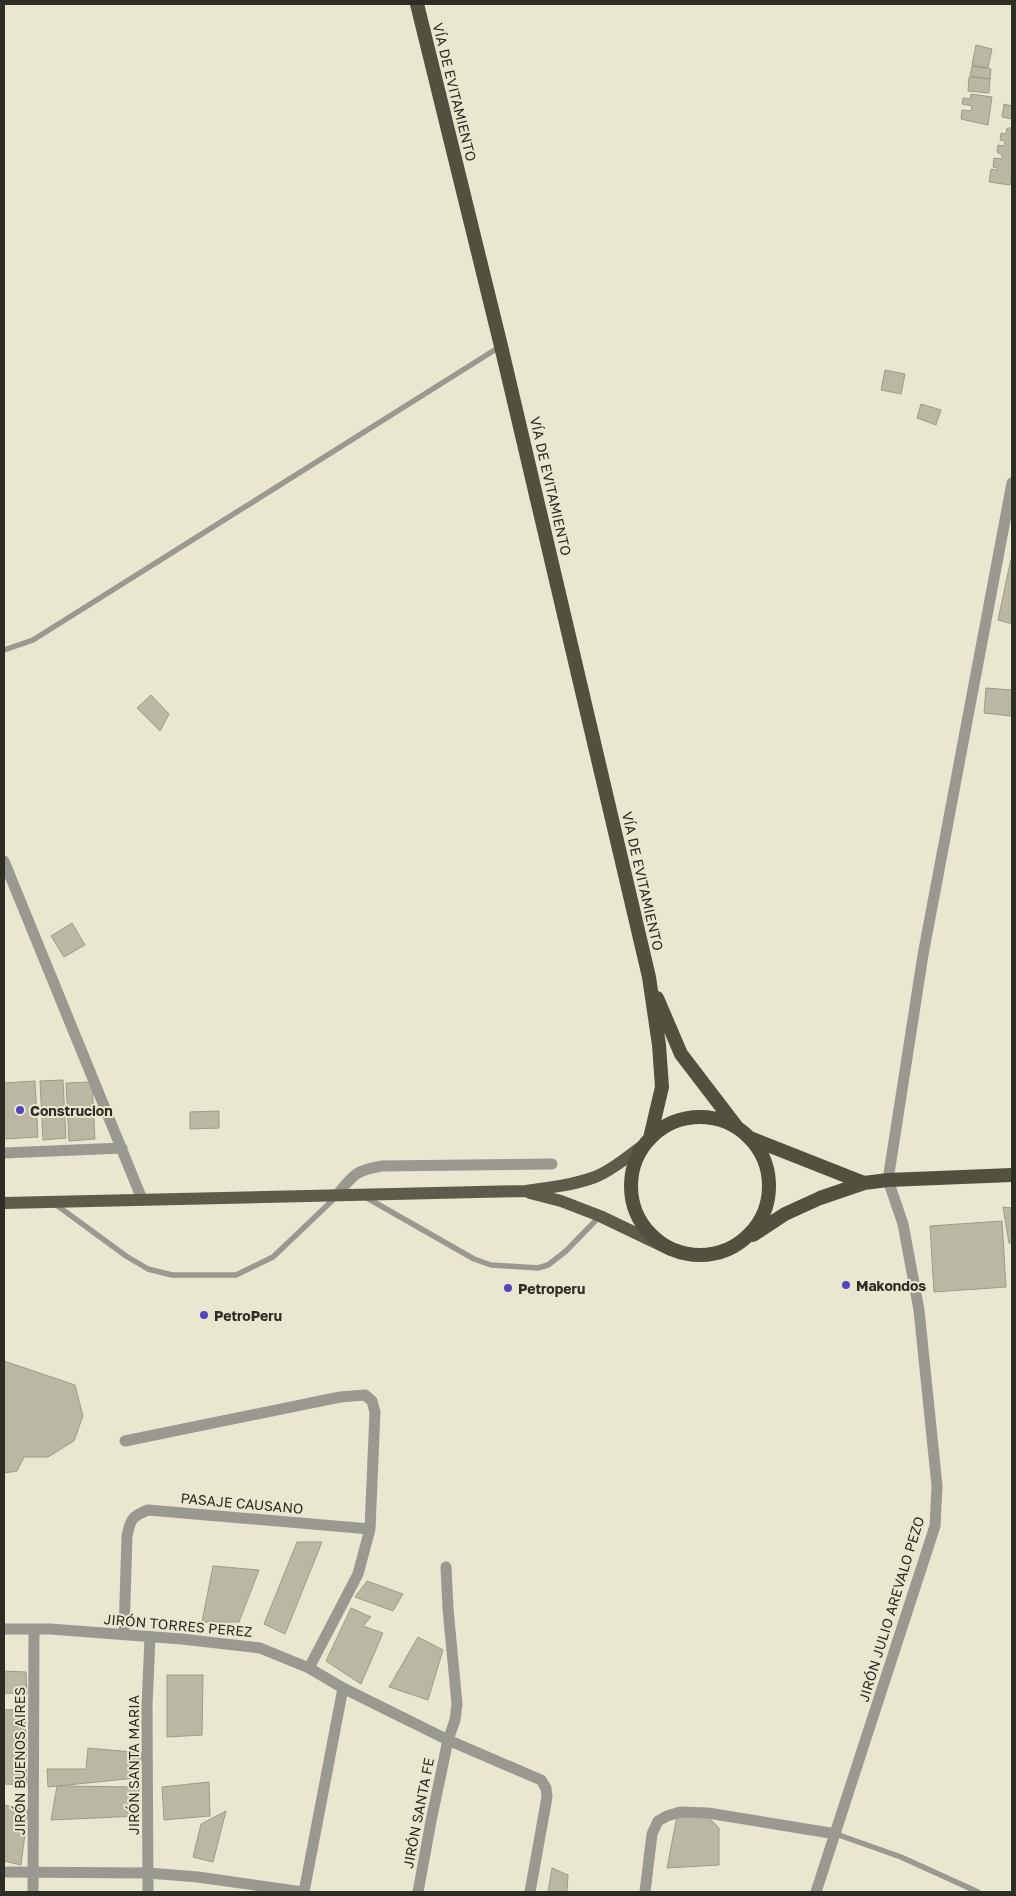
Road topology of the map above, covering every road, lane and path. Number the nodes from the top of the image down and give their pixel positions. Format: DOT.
graph roads {
  1 [pos="417,4"];
  2 [pos="501,346"];
  3 [pos="1012,483"];
  4 [pos="4,650"];
  5 [pos="4,862"];
  6 [pos="649,977"];
  7 [pos="738,1128"];
  8 [pos="750,1138"];
  9 [pos="647,1141"];
  10 [pos="122,1148"];
  11 [pos="4,1153"];
  12 [pos="552,1164"];
  13 [pos="1012,1175"];
  14 [pos="888,1180"];
  15 [pos="864,1183"];
  16 [pos="526,1191"];
  17 [pos="337,1195"];
  18 [pos="363,1195"];
  19 [pos="142,1199"];
  20 [pos="52,1202"];
  21 [pos="4,1203"];
  22 [pos="600,1216"];
  23 [pos="739,1244"];
  24 [pos="671,1250"];
  25 [pos="125,1441"];
  26 [pos="370,1529"];
  27 [pos="446,1567"];
  28 [pos="4,1629"];
  29 [pos="34,1629"];
  30 [pos="124,1635"];
  31 [pos="150,1638"];
  32 [pos="309,1668"];
  33 [pos="343,1688"];
  34 [pos="448,1740"];
  35 [pos="836,1834"];
  36 [pos="34,1871"];
  37 [pos="4,1872"];
  38 [pos="148,1873"];
  39 [pos="33,1892"];
  40 [pos="148,1892"];
  41 [pos="304,1892"];
  42 [pos="418,1892"];
  43 [pos="530,1892"];
  44 [pos="645,1892"];
  45 [pos="816,1892"];
  46 [pos="978,1892"];
  1 -- 2 [label="highway, VÍA DE EVITAMIENTO"];
  2 -- 4 [label="lane"];
  2 -- 6 [label="highway, VÍA DE EVITAMIENTO"];
  3 -- 14 [label="street"];
  5 -- 10 [label="street"];
  6 -- 7 [label="highway, VÍA DE EVITAMIENTO"];
  6 -- 9 [label="highway, VÍA DE EVITAMIENTO"];
  7 -- 8 [label="highway"];
  7 -- 9 [label="highway"];
  8 -- 15 [label="highway"];
  8 -- 23 [label="highway"];
  9 -- 16 [label="main road"];
  9 -- 24 [label="highway"];
  10 -- 11 [label="street"];
  10 -- 19 [label="street"];
  12 -- 17 [label="street"];
  13 -- 14 [label="highway"];
  14 -- 15 [label="highway"];
  14 -- 35 [label="street, JIRÓN JULIO AREVALO PEZO"];
  15 -- 23 [label="highway"];
  16 -- 18 [label="main road"];
  16 -- 22 [label="main road"];
  17 -- 18 [label="main road"];
  17 -- 19 [label="main road"];
  17 -- 20 [label="lane"];
  18 -- 22 [label="lane"];
  19 -- 20 [label="main road"];
  20 -- 21 [label="main road"];
  22 -- 24 [label="main road"];
  23 -- 24 [label="highway"];
  25 -- 26 [label="street"];
  26 -- 30 [label="street, PASAJE CAUSANO"];
  26 -- 32 [label="street"];
  27 -- 34 [label="street, JIRÓN SANTA FE"];
  28 -- 29 [label="street, JIRÓN TORRES PEREZ"];
  29 -- 30 [label="street, JIRÓN TORRES PEREZ"];
  29 -- 36 [label="street, JIRÓN BUENOS AIRES"];
  30 -- 31 [label="street, JIRÓN TORRES PEREZ"];
  31 -- 32 [label="street, JIRÓN TORRES PEREZ"];
  31 -- 38 [label="street, JIRÓN SANTA MARIA"];
  32 -- 33 [label="street, JIRÓN TORRES PEREZ"];
  33 -- 34 [label="street, JIRÓN TORRES PEREZ"];
  33 -- 41 [label="street"];
  34 -- 42 [label="street, JIRÓN SANTA FE"];
  34 -- 43 [label="street, JIRÓN TORRES PEREZ"];
  35 -- 44 [label="street"];
  35 -- 45 [label="street, JIRÓN JULIO AREVALO PEZO"];
  35 -- 46 [label="lane"];
  36 -- 37 [label="street"];
  36 -- 38 [label="street"];
  36 -- 39 [label="street, JIRÓN BUENOS AIRES"];
  38 -- 40 [label="street, JIRÓN SANTA MARIA"];
  38 -- 41 [label="street"];
}
